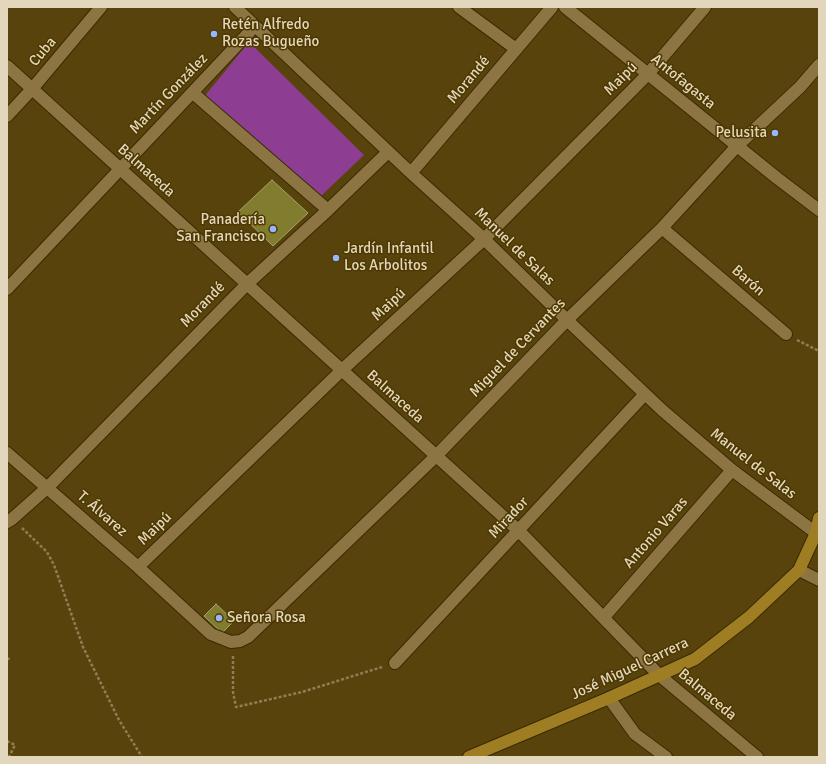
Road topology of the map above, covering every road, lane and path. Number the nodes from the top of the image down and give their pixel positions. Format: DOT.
graph roads {
  1 [pos="101,7"];
  2 [pos="234,7"];
  3 [pos="459,7"];
  4 [pos="552,7"];
  5 [pos="565,7"];
  6 [pos="705,7"];
  7 [pos="255,26"];
  8 [pos="516,49"];
  9 [pos="819,65"];
  10 [pos="7,66"];
  11 [pos="648,74"];
  12 [pos="32,89"];
  13 [pos="193,93"];
  14 [pos="7,116"];
  15 [pos="737,146"];
  16 [pos="388,152"];
  17 [pos="120,169"];
  18 [pos="411,173"];
  19 [pos="328,210"];
  20 [pos="819,210"];
  21 [pos="662,228"];
  22 [pos="484,239"];
  23 [pos="246,284"];
  24 [pos="7,289"];
  25 [pos="567,320"];
  26 [pos="786,334"];
  27 [pos="819,351"];
  28 [pos="342,370"];
  29 [pos="645,394"];
  30 [pos="7,453"];
  31 [pos="436,456"];
  32 [pos="732,470"];
  33 [pos="48,487"];
  34 [pos="819,518"];
  35 [pos="10,520"];
  36 [pos="519,531"];
  37 [pos="817,532"];
  38 [pos="138,567"];
  39 [pos="799,570"];
  40 [pos="819,580"];
  41 [pos="604,617"];
  42 [pos="231,642"];
  43 [pos="233,656"];
  44 [pos="7,658"];
  45 [pos="11,660"];
  46 [pos="395,663"];
  47 [pos="659,675"];
  48 [pos="609,698"];
  49 [pos="7,741"];
  50 [pos="10,757"];
  51 [pos="142,757"];
  52 [pos="469,757"];
  53 [pos="666,757"];
  54 [pos="757,757"];
  1 -- 12 [label="street, Cuba"];
  2 -- 7 [label="street, Manuel de Salas"];
  3 -- 8 [label="street"];
  4 -- 8 [label="street, Morandé"];
  5 -- 11 [label="street, Antofagasta"];
  6 -- 11 [label="street, Maipú"];
  7 -- 13 [label="street, Martín González"];
  7 -- 16 [label="street, Manuel de Salas"];
  8 -- 18 [label="street, Morandé"];
  9 -- 15 [label="street, Miguel de Cervantes"];
  10 -- 12 [label="street, Balmaceda"];
  11 -- 15 [label="street, Antofagasta"];
  11 -- 22 [label="street, Maipú"];
  12 -- 14 [label="street, Cuba"];
  12 -- 17 [label="street, Balmaceda"];
  13 -- 17 [label="street, Martín González"];
  13 -- 19 [label="street"];
  15 -- 20 [label="street, Antofagasta"];
  15 -- 21 [label="street, Miguel de Cervantes"];
  16 -- 18 [label="street, Manuel de Salas"];
  16 -- 19 [label="street, Morandé"];
  17 -- 23 [label="street, Balmaceda"];
  17 -- 24 [label="street, Martín González"];
  18 -- 22 [label="street, Manuel de Salas"];
  19 -- 23 [label="street, Morandé"];
  21 -- 25 [label="street, Miguel de Cervantes"];
  21 -- 26 [label="street, Barón"];
  22 -- 25 [label="street, Manuel de Salas"];
  22 -- 28 [label="street, Maipú"];
  23 -- 28 [label="street, Balmaceda"];
  23 -- 33 [label="street, Morandé"];
  25 -- 29 [label="street, Manuel de Salas"];
  25 -- 31 [label="street, Miguel de Cervantes"];
  26 -- 27 [label="path"];
  28 -- 31 [label="street, Balmaceda"];
  28 -- 38 [label="street, Maipú"];
  29 -- 32 [label="street, Manuel de Salas"];
  29 -- 36 [label="street, Mirador"];
  30 -- 33 [label="street, T. Álvarez"];
  31 -- 36 [label="street, Balmaceda"];
  31 -- 42 [label="street, Miguel de Cervantes"];
  32 -- 37 [label="street, Manuel de Salas"];
  32 -- 41 [label="street, Antonio Varas"];
  33 -- 35 [label="street, Morandé"];
  33 -- 38 [label="street, T. Álvarez"];
  34 -- 37 [label="main road, José Miguel Carrera"];
  35 -- 51 [label="path"];
  36 -- 41 [label="street, Balmaceda"];
  36 -- 46 [label="street, Mirador"];
  37 -- 39 [label="main road, José Miguel Carrera"];
  38 -- 42 [label="street, T. Álvarez"];
  39 -- 40 [label="street"];
  39 -- 47 [label="main road, José Miguel Carrera"];
  41 -- 47 [label="street, Balmaceda"];
  43 -- 46 [label="path"];
  44 -- 45 [label="path"];
  47 -- 48 [label="main road, José Miguel Carrera"];
  47 -- 54 [label="street, Balmaceda"];
  48 -- 52 [label="main road, José Miguel Carrera"];
  48 -- 53 [label="street"];
  49 -- 50 [label="path"];
}
